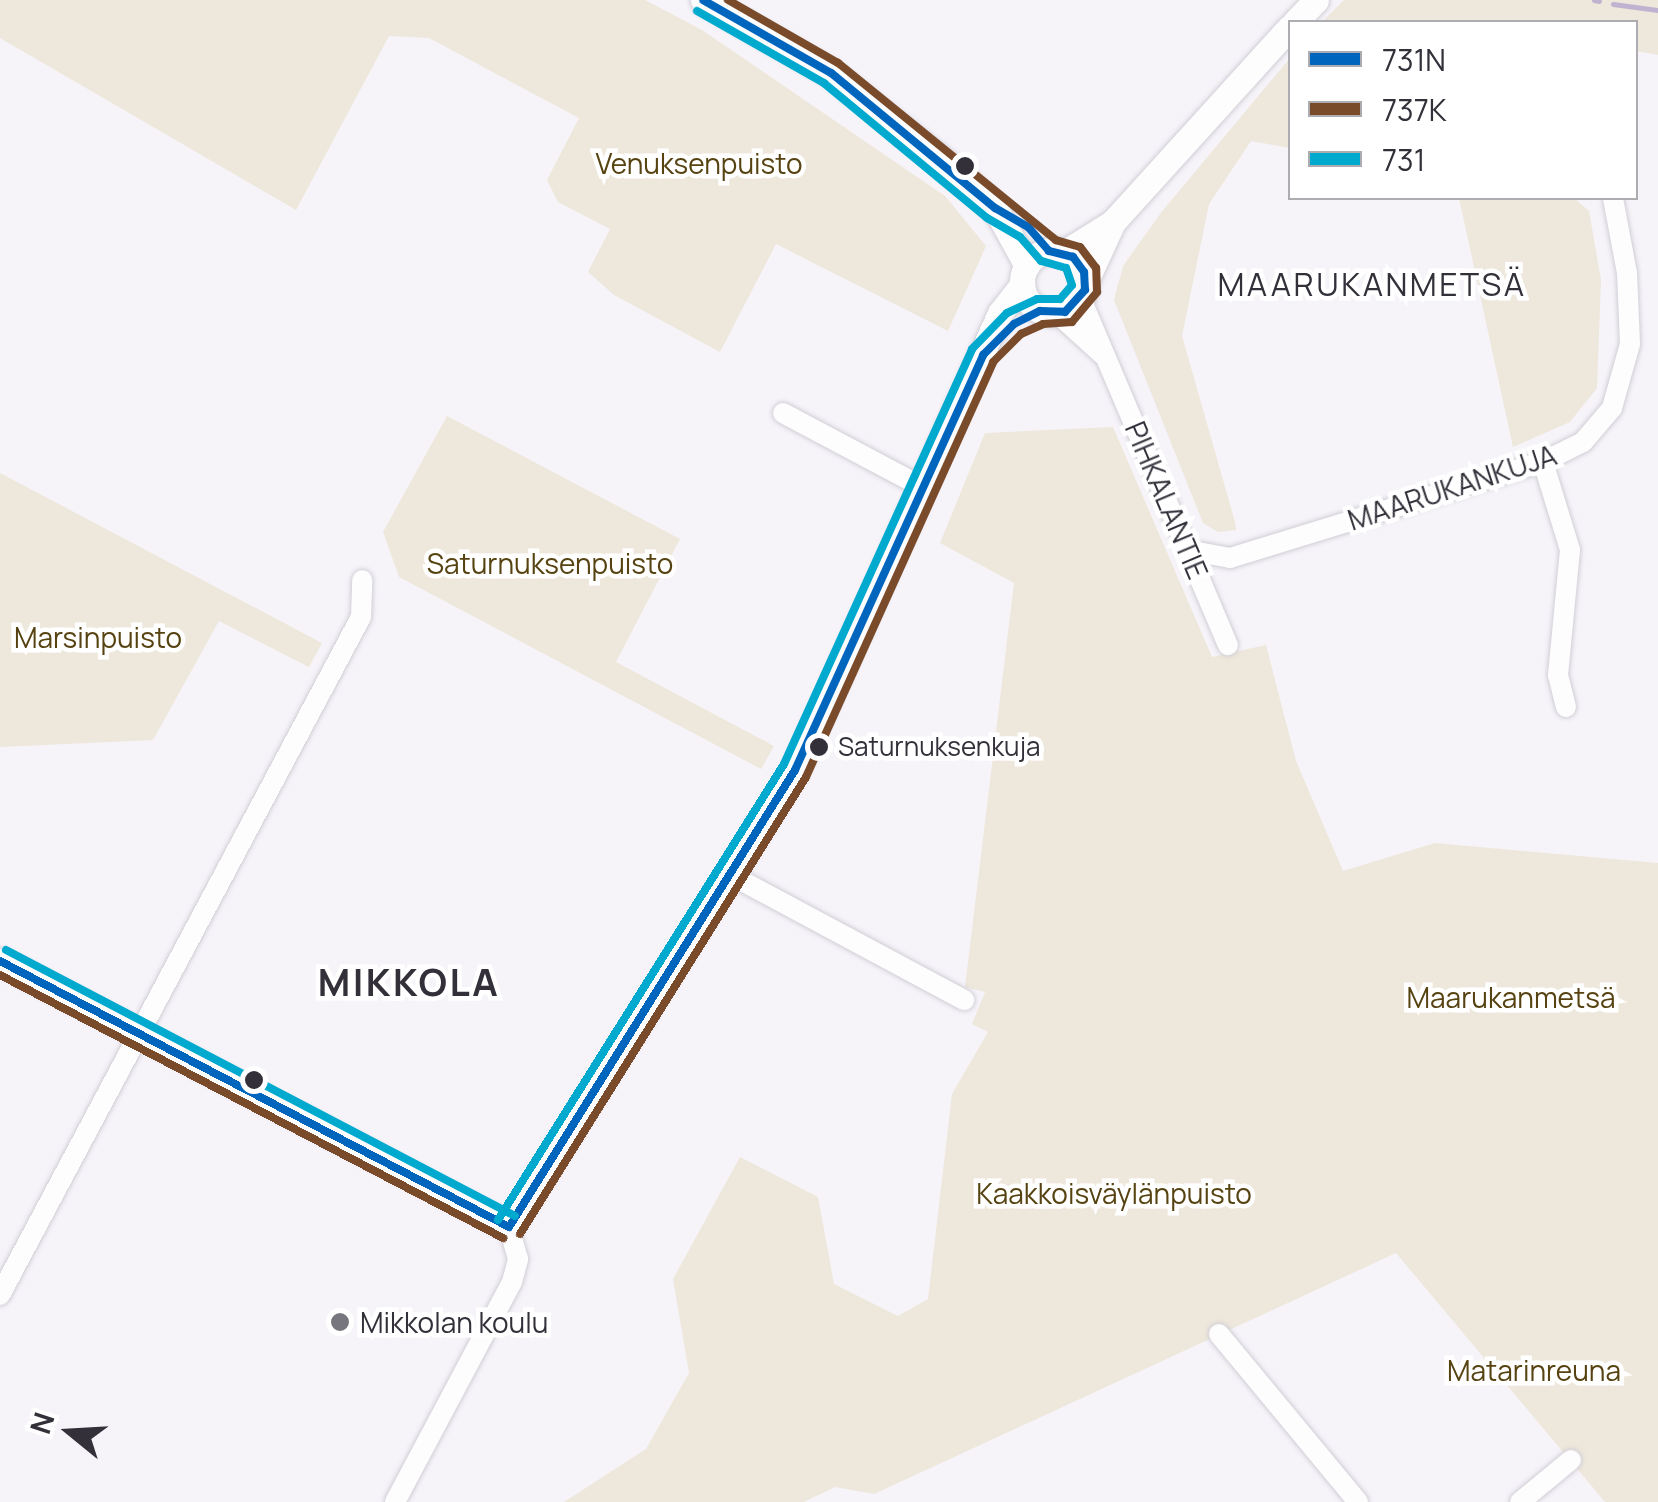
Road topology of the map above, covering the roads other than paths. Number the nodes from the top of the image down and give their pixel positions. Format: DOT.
graph roads {
  1 [pos="704,0"];
  2 [pos="1316,0"];
  3 [pos="1298,20"];
  4 [pos="1288,30"];
  5 [pos="1613,200"];
  6 [pos="995,208"];
  7 [pos="1113,222"];
  8 [pos="1057,252"];
  9 [pos="1024,276"];
  10 [pos="1083,290"];
  11 [pos="1049,312"];
  12 [pos="1104,354"];
  13 [pos="983,355"];
  14 [pos="783,413"];
  15 [pos="1543,462"];
  16 [pos="922,487"];
  17 [pos="1187,550"];
  18 [pos="362,580"];
  19 [pos="1228,645"];
  20 [pos="1566,707"];
  21 [pos="729,874"];
  22 [pos="0,961"];
  23 [pos="964,1000"];
  24 [pos="139,1034"];
  25 [pos="509,1227"];
  26 [pos="0,1295"];
  27 [pos="1219,1334"];
  28 [pos="1570,1460"];
  29 [pos="395,1502"];
  30 [pos="1358,1502"];
  31 [pos="1520,1502"];
  1 -- 6 [label="street"];
  2 -- 3 [label="street"];
  4 -- 7 [label="street"];
  5 -- 15 [label="street, MAARUKANKUJA"];
  6 -- 8 [label="street"];
  6 -- 9 [label="street"];
  7 -- 8 [label="street"];
  7 -- 10 [label="street"];
  8 -- 9 [label="street"];
  8 -- 10 [label="street"];
  9 -- 11 [label="street"];
  9 -- 13 [label="street"];
  10 -- 11 [label="street"];
  10 -- 12 [label="street, PIHKALANTIE"];
  11 -- 12 [label="street, PIHKALANTIE"];
  11 -- 13 [label="street"];
  12 -- 17 [label="street, PIHKALANTIE"];
  13 -- 16 [label="street"];
  14 -- 16 [label="street"];
  15 -- 17 [label="street, MAARUKANKUJA"];
  15 -- 20 [label="street"];
  16 -- 21 [label="street"];
  17 -- 19 [label="street, PIHKALANTIE"];
  18 -- 24 [label="street"];
  21 -- 23 [label="street"];
  21 -- 25 [label="street"];
  22 -- 24 [label="street"];
  24 -- 25 [label="street"];
  24 -- 26 [label="street"];
  25 -- 29 [label="street"];
  27 -- 30 [label="street"];
  28 -- 31 [label="street"];
}
